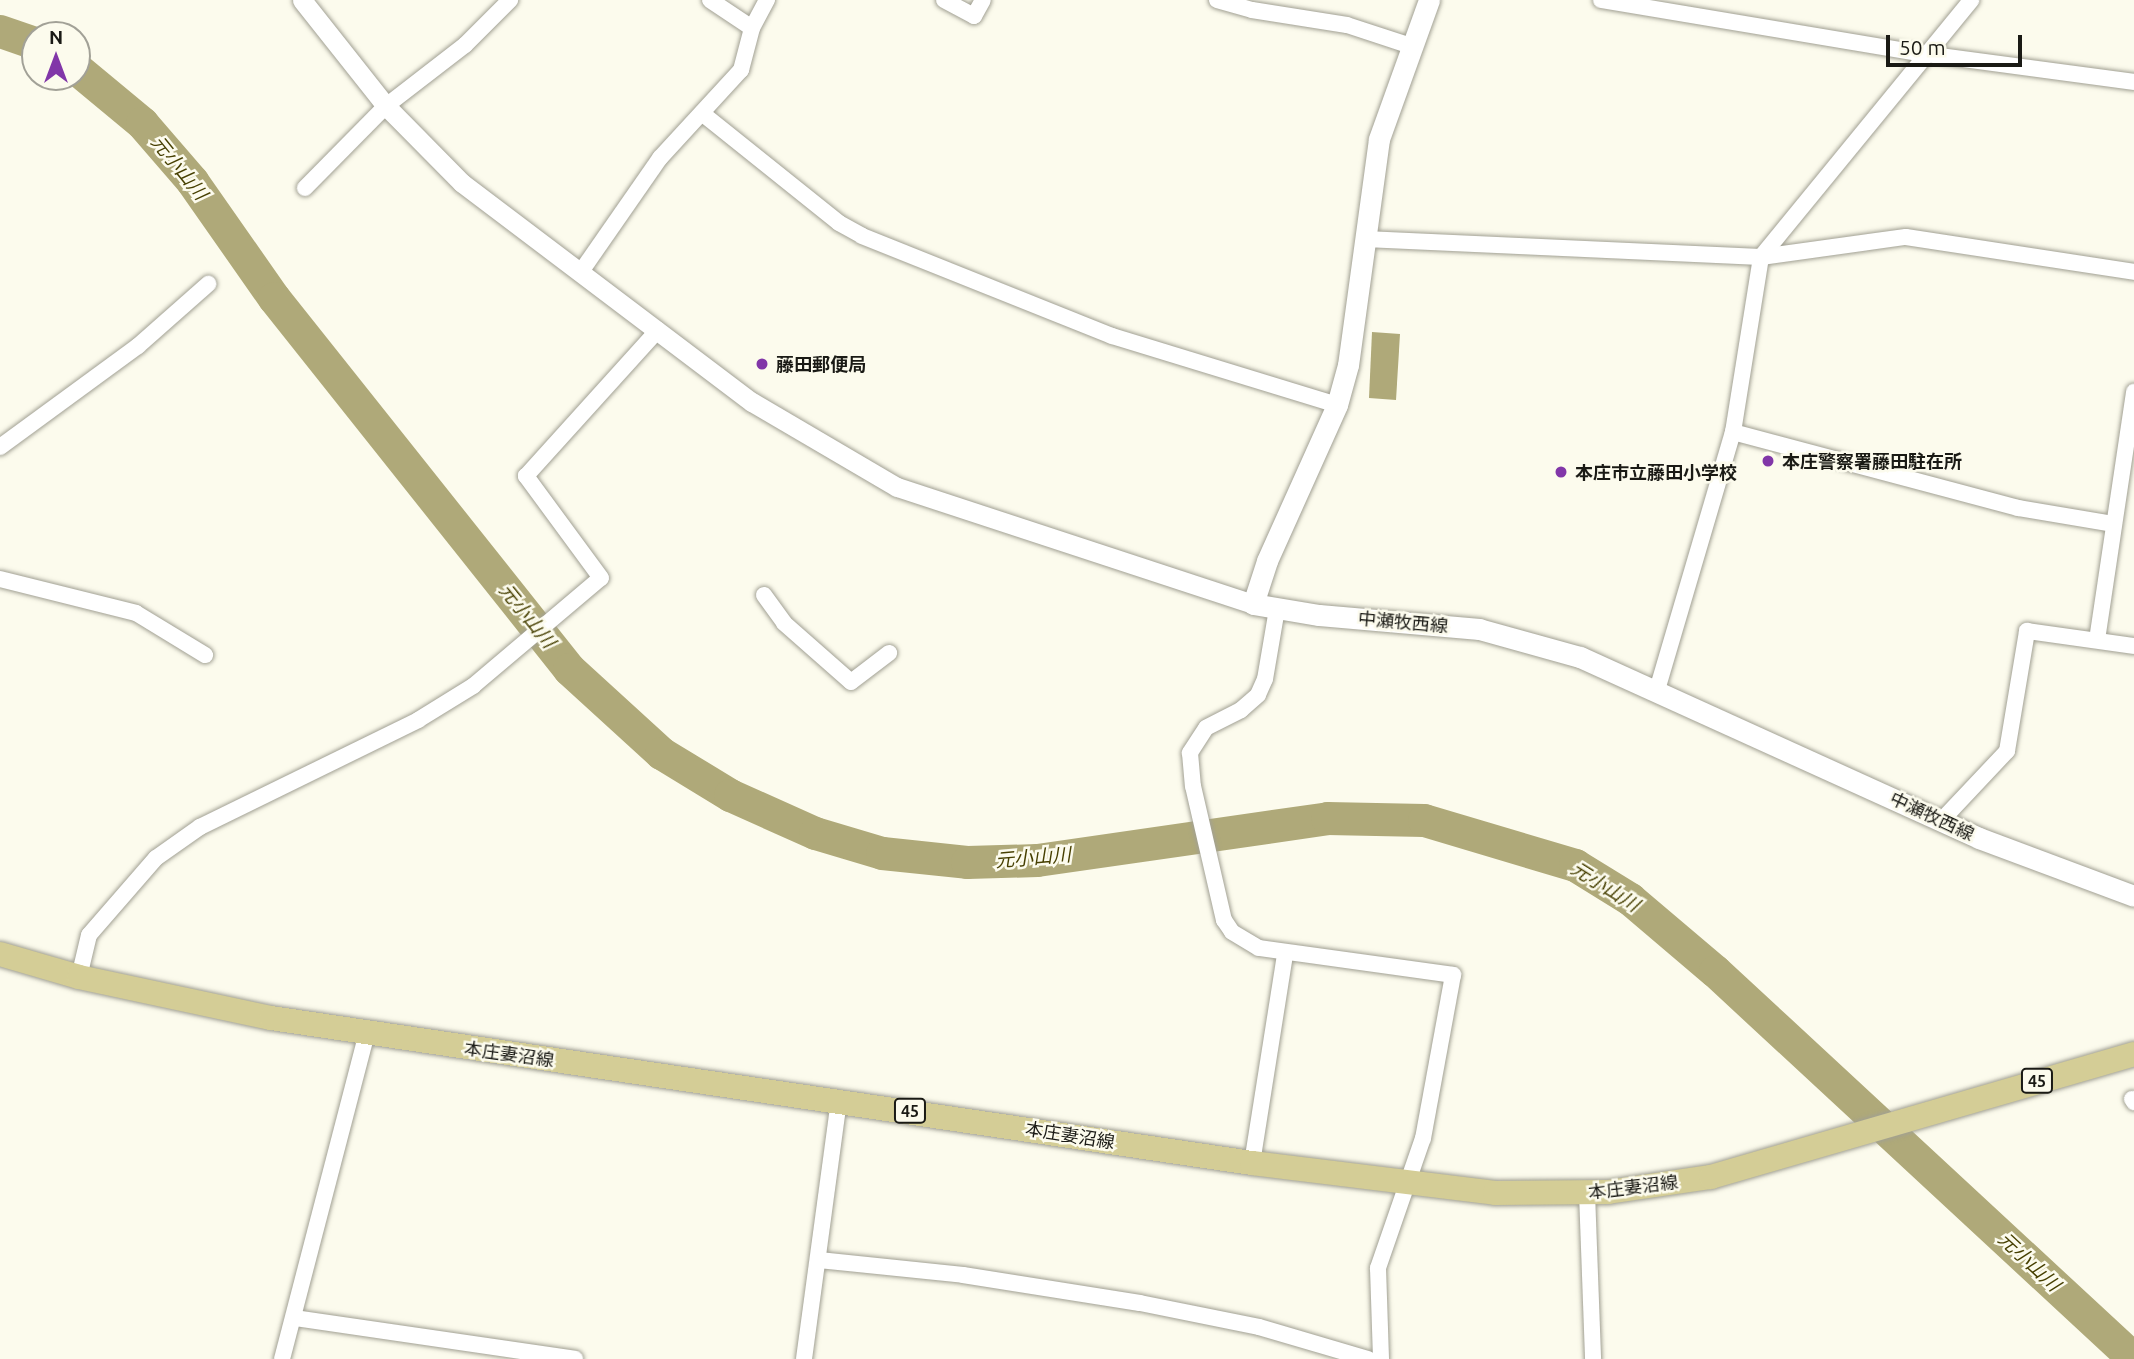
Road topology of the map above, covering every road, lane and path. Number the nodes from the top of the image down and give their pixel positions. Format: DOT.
graph roads {
  1 [pos="303,0"];
  2 [pos="510,0"];
  3 [pos="710,0"];
  4 [pos="767,0"];
  5 [pos="943,0"];
  6 [pos="983,0"];
  7 [pos="1217,0"];
  8 [pos="1429,0"];
  9 [pos="1601,0"];
  10 [pos="1971,0"];
  11 [pos="1254,5"];
  12 [pos="1655,5"];
  13 [pos="752,28"];
  14 [pos="1411,46"];
  15 [pos="1925,54"];
  16 [pos="2134,82"];
  17 [pos="386,106"];
  18 [pos="703,114"];
  19 [pos="305,188"];
  20 [pos="1365,239"];
  21 [pos="1761,257"];
  22 [pos="2134,272"];
  23 [pos="580,273"];
  24 [pos="208,284"];
  25 [pos="658,330"];
  26 [pos="2134,392"];
  27 [pos="1337,405"];
  28 [pos="1733,432"];
  29 [pos="0,447"];
  30 [pos="2114,524"];
  31 [pos="0,579"];
  32 [pos="764,595"];
  33 [pos="1253,604"];
  34 [pos="1277,609"];
  35 [pos="2097,640"];
  36 [pos="2134,646"];
  37 [pos="889,653"];
  38 [pos="205,655"];
  39 [pos="1657,690"];
  40 [pos="1942,820"];
  41 [pos="2134,896"];
  42 [pos="0,954"];
  43 [pos="1285,954"];
  44 [pos="79,977"];
  45 [pos="367,1034"];
  46 [pos="2134,1054"];
  47 [pos="839,1101"];
  48 [pos="1252,1163"];
  49 [pos="1408,1184"];
  50 [pos="1587,1193"];
  51 [pos="819,1260"];
  52 [pos="295,1318"];
  53 [pos="282,1359"];
  54 [pos="575,1359"];
  55 [pos="804,1359"];
  56 [pos="1368,1359"];
  57 [pos="1381,1359"];
  58 [pos="1593,1359"];
  1 -- 17 [label="street"];
  2 -- 17 [label="street"];
  3 -- 13 [label="street"];
  4 -- 13 [label="street"];
  5 -- 6 [label="street"];
  7 -- 11 [label="street"];
  8 -- 14 [label="main road"];
  9 -- 12 [label="street"];
  10 -- 15 [label="street"];
  11 -- 14 [label="street"];
  12 -- 15 [label="street"];
  13 -- 18 [label="street"];
  14 -- 20 [label="main road"];
  15 -- 16 [label="street"];
  15 -- 21 [label="street"];
  17 -- 19 [label="street"];
  17 -- 23 [label="street"];
  18 -- 23 [label="street"];
  18 -- 27 [label="street"];
  20 -- 21 [label="street"];
  20 -- 27 [label="main road"];
  21 -- 22 [label="street"];
  21 -- 28 [label="street"];
  23 -- 25 [label="street"];
  24 -- 29 [label="street"];
  25 -- 33 [label="street"];
  25 -- 44 [label="street"];
  26 -- 30 [label="street"];
  27 -- 33 [label="main road"];
  28 -- 30 [label="street"];
  28 -- 39 [label="street"];
  30 -- 35 [label="street"];
  31 -- 38 [label="street"];
  32 -- 37 [label="street"];
  33 -- 34 [label="main road, 中瀬牧西線"];
  34 -- 39 [label="main road, 中瀬牧西線"];
  34 -- 43 [label="street"];
  35 -- 36 [label="street"];
  35 -- 40 [label="street"];
  39 -- 40 [label="main road, 中瀬牧西線"];
  40 -- 41 [label="main road, 中瀬牧西線"];
  42 -- 44 [label="main road, 本庄妻沼線 / 45"];
  43 -- 48 [label="street"];
  43 -- 49 [label="street"];
  44 -- 45 [label="main road, 本庄妻沼線 / 45"];
  45 -- 47 [label="main road, 本庄妻沼線 / 45"];
  45 -- 52 [label="street"];
  46 -- 50 [label="main road, 本庄妻沼線 / 45"];
  47 -- 48 [label="main road, 本庄妻沼線 / 45"];
  47 -- 51 [label="street"];
  48 -- 49 [label="main road, 本庄妻沼線 / 45"];
  49 -- 50 [label="main road, 本庄妻沼線 / 45"];
  49 -- 57 [label="street"];
  50 -- 58 [label="street"];
  51 -- 55 [label="street"];
  51 -- 56 [label="street"];
  52 -- 53 [label="street"];
  52 -- 54 [label="street"];
}
